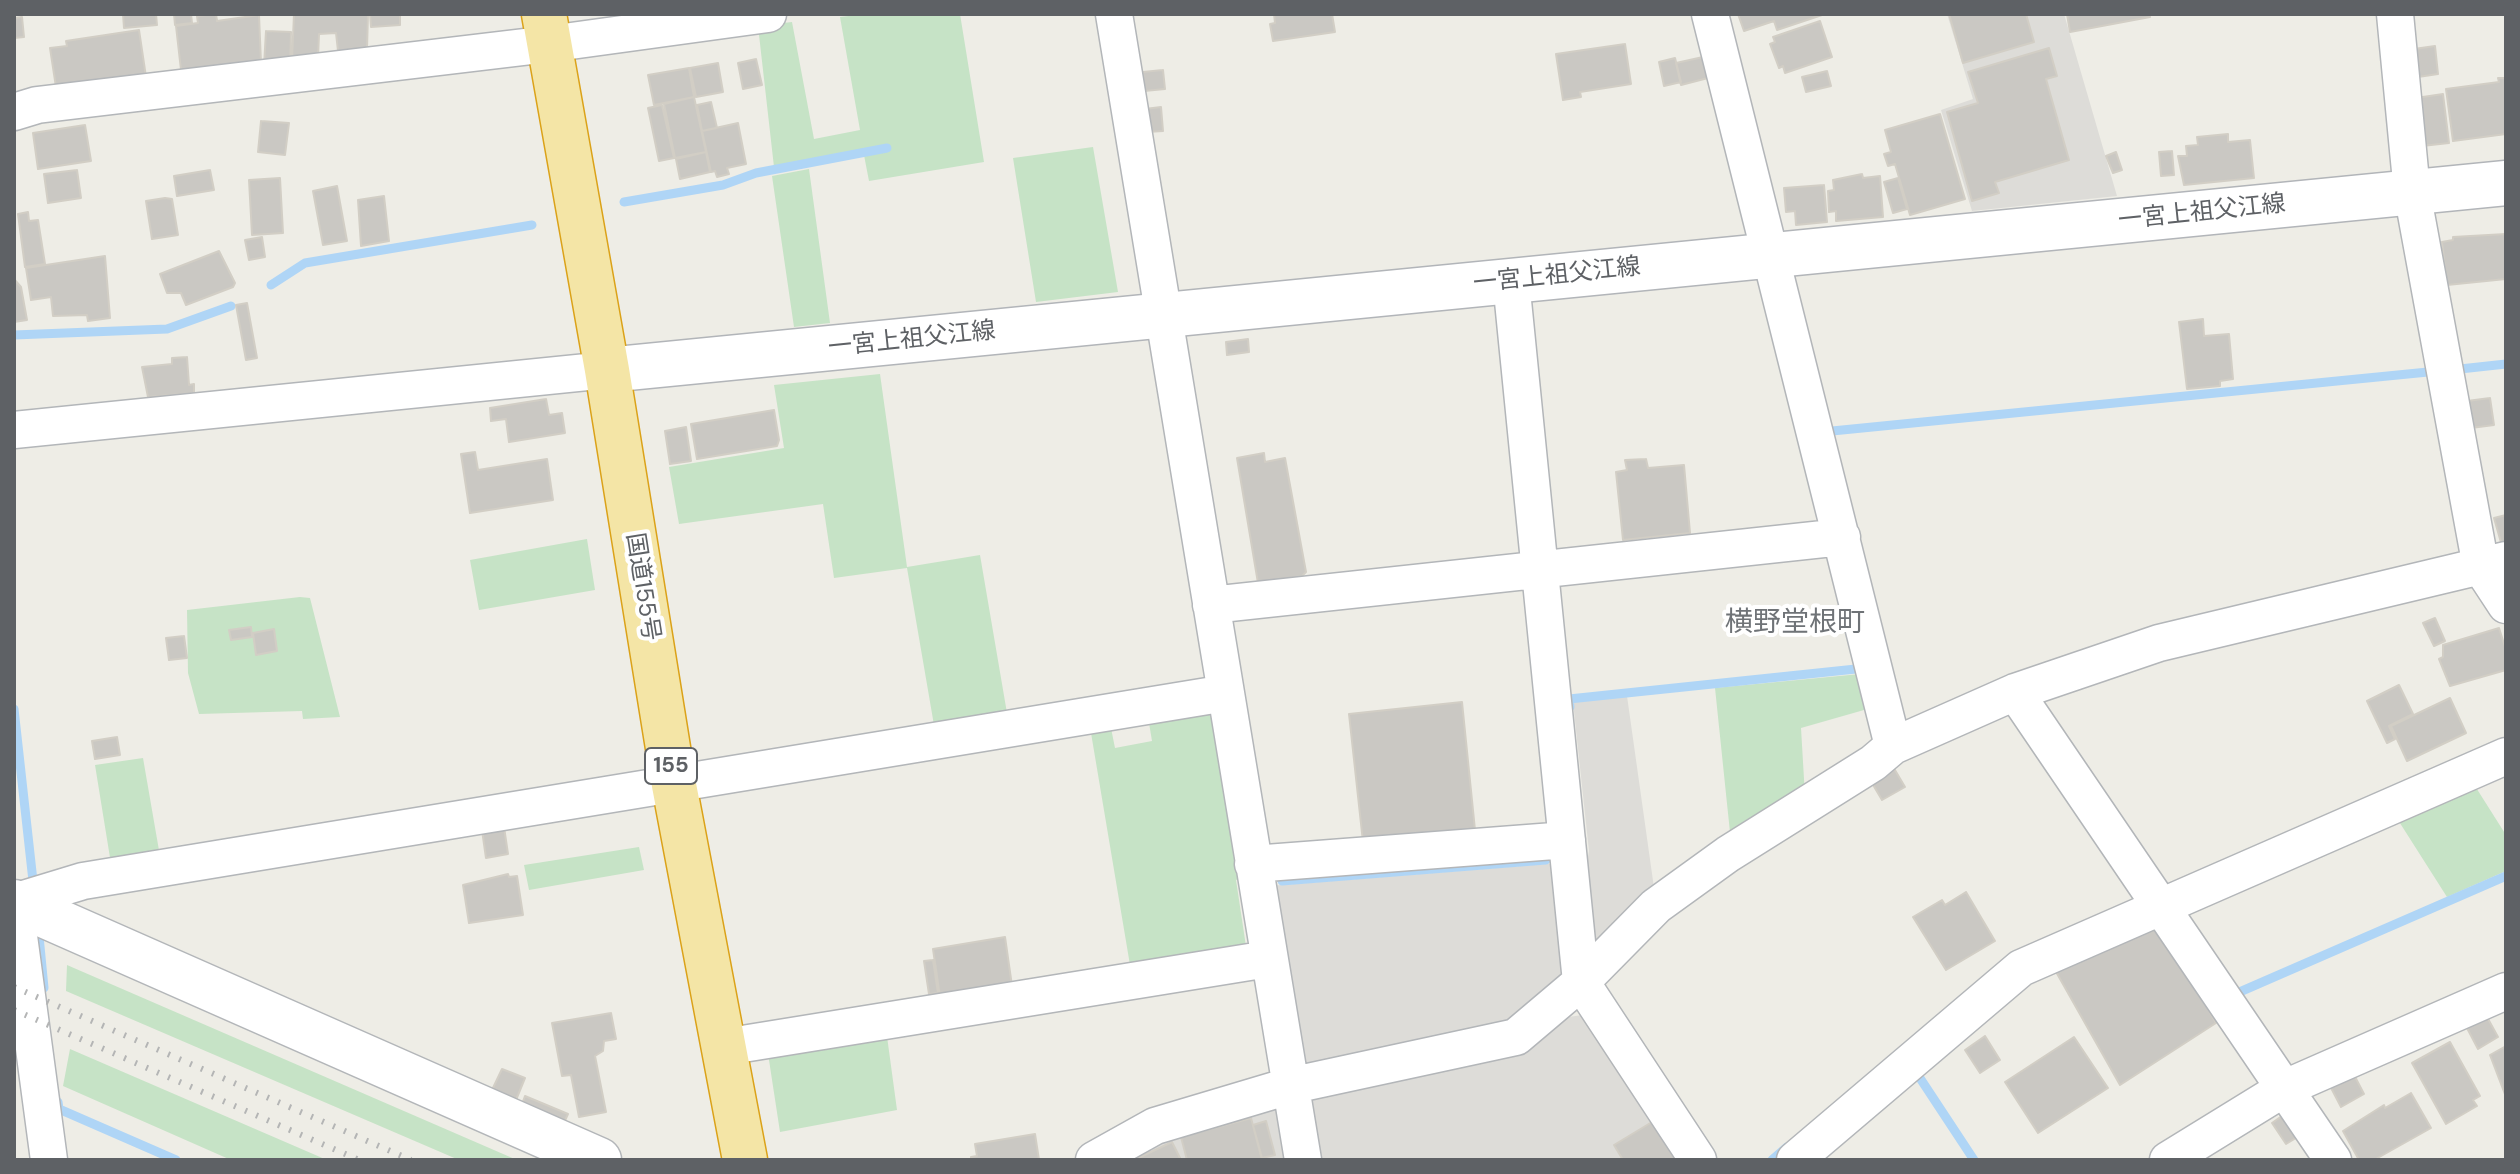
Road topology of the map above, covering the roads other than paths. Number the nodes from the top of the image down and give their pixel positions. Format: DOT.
graph roads {
  1 [pos="768,14"];
  2 [pos="1114,14"];
  3 [pos="1710,14"];
  4 [pos="2395,14"];
  5 [pos="546,29"];
  6 [pos="14,112"];
  7 [pos="2506,183"];
  8 [pos="2412,192"];
  9 [pos="1770,256"];
  10 [pos="1511,281"];
  11 [pos="1165,315"];
  12 [pos="607,370"];
  13 [pos="14,430"];
  14 [pos="1842,537"];
  15 [pos="2493,563"];
  16 [pos="1540,569"];
  17 [pos="1211,605"];
  18 [pos="2506,605"];
  19 [pos="2015,692"];
  20 [pos="1226,693"];
  21 [pos="1893,746"];
  22 [pos="2506,756"];
  23 [pos="674,785"];
  24 [pos="1567,840"];
  25 [pos="1253,864"];
  26 [pos="14,901"];
  27 [pos="2162,908"];
  28 [pos="1268,959"];
  29 [pos="1581,982"];
  30 [pos="2506,991"];
  31 [pos="724,1047"];
  32 [pos="25,1079"];
  33 [pos="1289,1086"];
  34 [pos="2285,1088"];
  35 [pos="49,1160"];
  36 [pos="599,1160"];
  37 [pos="745,1160"];
  38 [pos="1094,1160"];
  39 [pos="1303,1160"];
  40 [pos="1698,1160"];
  41 [pos="1795,1160"];
  42 [pos="2168,1160"];
  43 [pos="2333,1160"];
  1 -- 5 [label="street"];
  2 -- 11 [label="street"];
  3 -- 9 [label="street"];
  4 -- 8 [label="street"];
  5 -- 6 [label="street"];
  5 -- 12 [label="highway, 国道155号 / 155"];
  7 -- 8 [label="main road, 一宮上祖父江線"];
  8 -- 9 [label="main road, 一宮上祖父江線"];
  8 -- 15 [label="street"];
  9 -- 10 [label="main road, 一宮上祖父江線"];
  9 -- 14 [label="street"];
  10 -- 11 [label="main road, 一宮上祖父江線"];
  10 -- 16 [label="street"];
  11 -- 12 [label="main road, 一宮上祖父江線"];
  11 -- 17 [label="street"];
  12 -- 13 [label="street"];
  12 -- 23 [label="highway, 国道155号 / 155"];
  14 -- 16 [label="street"];
  14 -- 21 [label="street"];
  15 -- 18 [label="street"];
  15 -- 19 [label="street"];
  16 -- 17 [label="street"];
  16 -- 24 [label="street"];
  17 -- 20 [label="street"];
  19 -- 21 [label="street"];
  19 -- 27 [label="street"];
  20 -- 23 [label="street"];
  20 -- 25 [label="street"];
  21 -- 29 [label="street"];
  22 -- 27 [label="street"];
  23 -- 26 [label="street"];
  23 -- 31 [label="highway, 国道155号 / 155"];
  24 -- 25 [label="street"];
  24 -- 29 [label="street"];
  25 -- 28 [label="street"];
  26 -- 32 [label="street"];
  26 -- 36 [label="main road"];
  27 -- 34 [label="street"];
  27 -- 41 [label="street"];
  28 -- 31 [label="street"];
  28 -- 33 [label="street"];
  29 -- 33 [label="street"];
  29 -- 40 [label="street"];
  30 -- 34 [label="street"];
  31 -- 37 [label="highway, 国道155号 / 155"];
  32 -- 35 [label="street"];
  33 -- 38 [label="street"];
  33 -- 39 [label="street"];
  34 -- 42 [label="street"];
  34 -- 43 [label="street"];
}
